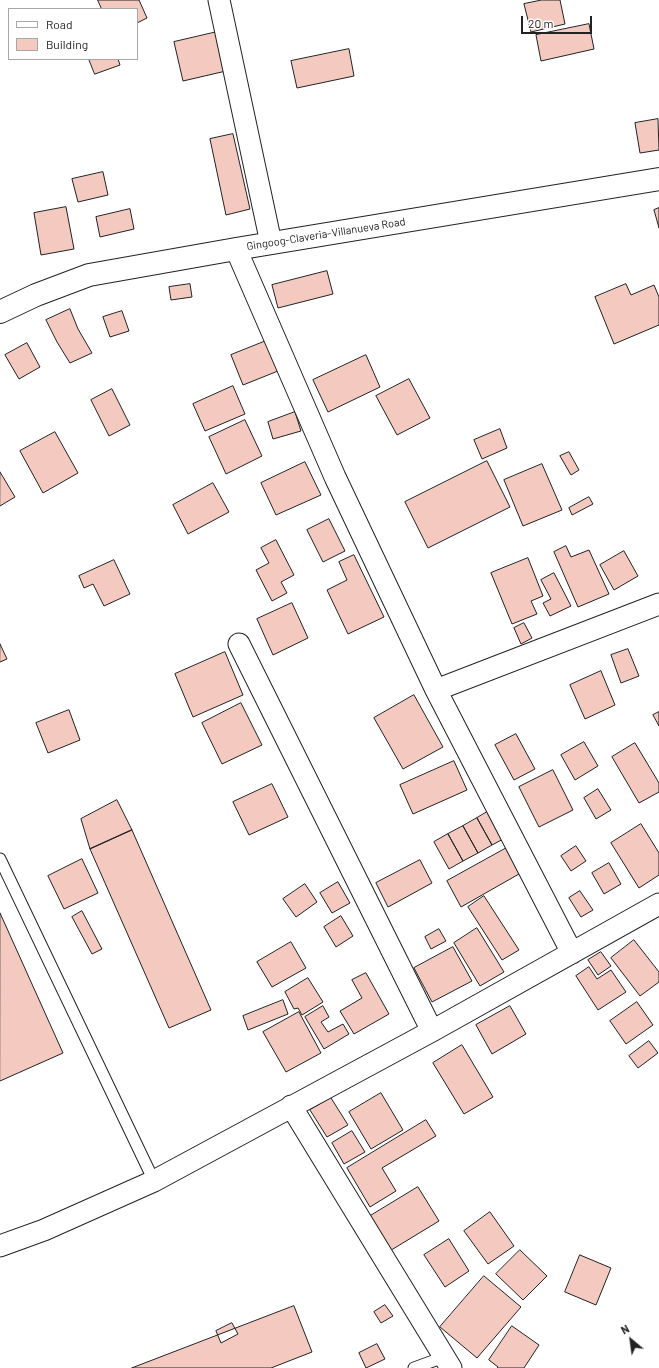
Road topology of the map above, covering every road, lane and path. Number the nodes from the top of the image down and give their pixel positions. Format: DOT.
graph roads {
  1 [pos="220,0"];
  2 [pos="659,179"];
  3 [pos="271,243"];
  4 [pos="236,249"];
  5 [pos="0,312"];
  6 [pos="659,604"];
  7 [pos="239,644"];
  8 [pos="436,690"];
  9 [pos="0,859"];
  10 [pos="659,904"];
  11 [pos="572,953"];
  12 [pos="432,1030"];
  13 [pos="291,1106"];
  14 [pos="154,1181"];
  15 [pos="0,1246"];
  16 [pos="447,1362"];
  17 [pos="414,1368"];
  1 -- 3 [label="street"];
  2 -- 3 [label="main road, Gingoog-Claveria-Villanueva Road"];
  3 -- 4 [label="main road, Gingoog-Claveria-Villanueva Road"];
  4 -- 5 [label="main road, Gingoog-Claveria-Villanueva Road"];
  4 -- 8 [label="street"];
  6 -- 8 [label="street"];
  7 -- 12 [label="street"];
  8 -- 11 [label="street"];
  9 -- 14 [label="lane"];
  10 -- 11 [label="street"];
  11 -- 12 [label="street"];
  12 -- 13 [label="street"];
  13 -- 14 [label="street"];
  13 -- 16 [label="street"];
  14 -- 15 [label="street"];
  16 -- 17 [label="lane"];
}
